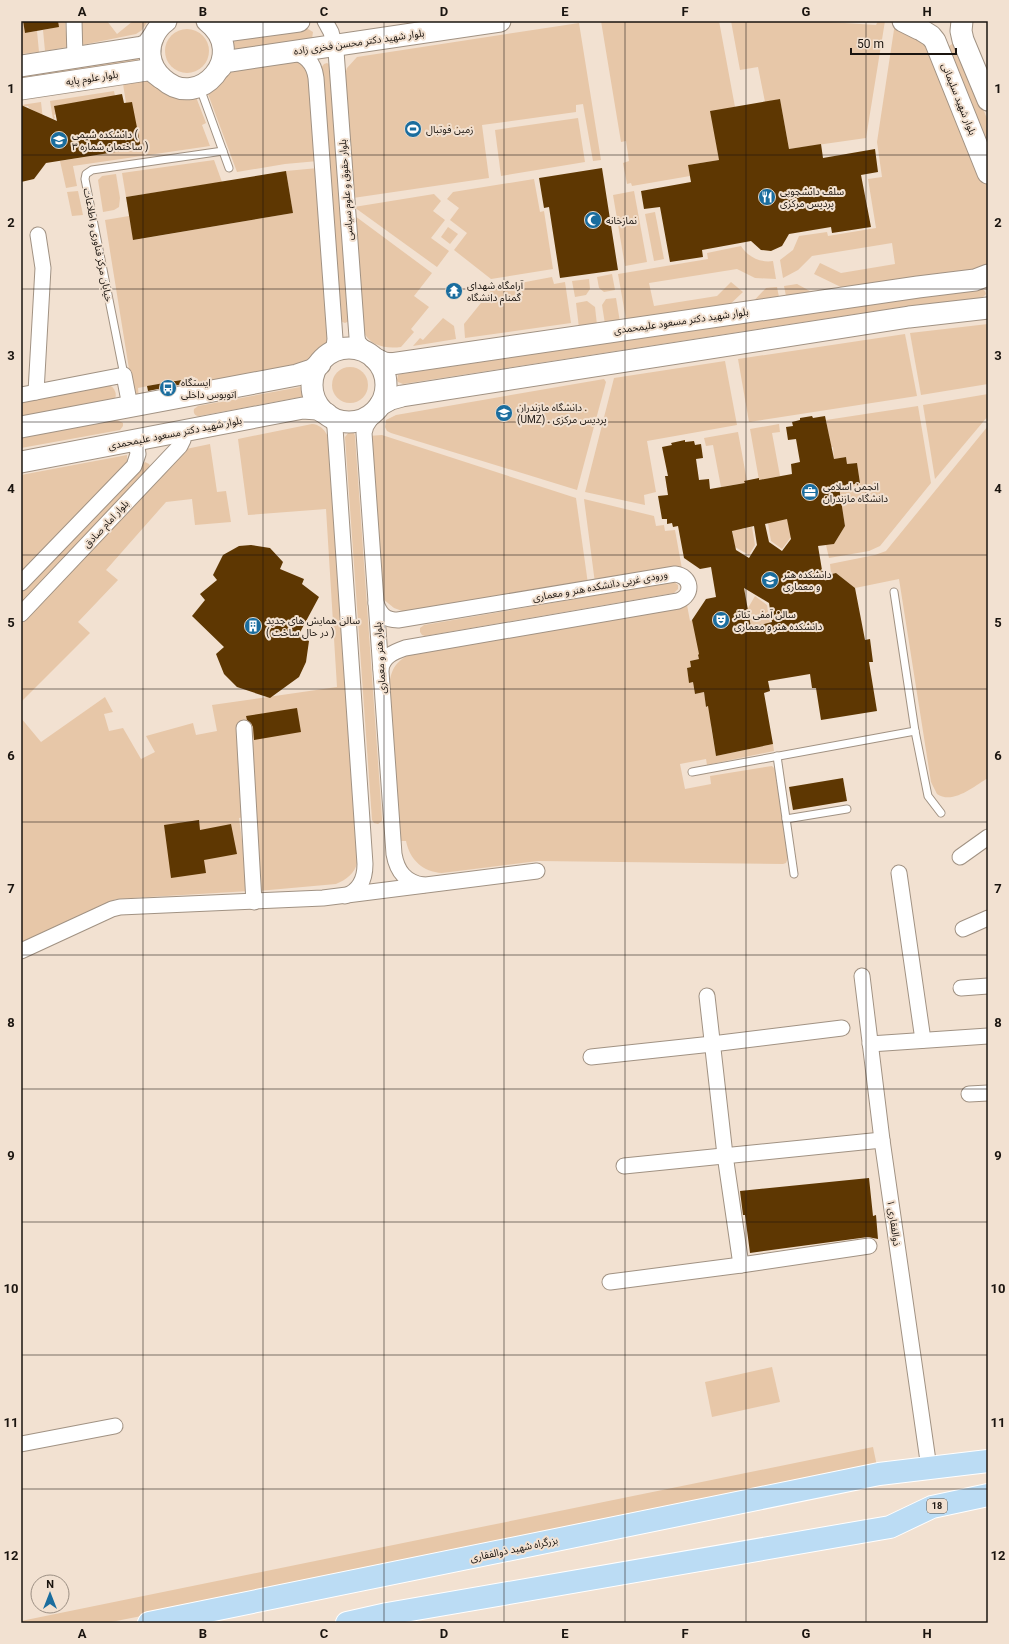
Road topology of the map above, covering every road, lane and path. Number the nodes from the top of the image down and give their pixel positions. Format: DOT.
graph roads {
  1 [pos="74,21"];
  2 [pos="166,21"];
  3 [pos="299,21"];
  4 [pos="325,21"];
  5 [pos="500,21"];
  6 [pos="961,21"];
  7 [pos="210,24"];
  8 [pos="914,25"];
  9 [pos="153,37"];
  10 [pos="335,45"];
  11 [pos="288,52"];
  12 [pos="75,58"];
  13 [pos="21,66"];
  14 [pos="220,68"];
  15 [pos="161,78"];
  16 [pos="199,86"];
  17 [pos="21,89"];
  18 [pos="988,100"];
  19 [pos="223,151"];
  20 [pos="229,168"];
  21 [pos="988,173"];
  22 [pos="38,235"];
  23 [pos="988,275"];
  24 [pos="988,308"];
  25 [pos="372,356"];
  26 [pos="323,361"];
  27 [pos="124,376"];
  28 [pos="36,392"];
  29 [pos="21,395"];
  30 [pos="176,398"];
  31 [pos="130,406"];
  32 [pos="378,408"];
  33 [pos="328,415"];
  34 [pos="21,427"];
  35 [pos="182,431"];
  36 [pos="136,440"];
  37 [pos="21,462"];
  38 [pos="21,582"];
  39 [pos="894,592"];
  40 [pos="376,602"];
  41 [pos="21,614"];
  42 [pos="381,669"];
  43 [pos="244,728"];
  44 [pos="915,731"];
  45 [pos="777,756"];
  46 [pos="692,772"];
  47 [pos="847,809"];
  48 [pos="942,813"];
  49 [pos="786,819"];
  50 [pos="988,837"];
  51 [pos="960,857"];
  52 [pos="537,871"];
  53 [pos="899,873"];
  54 [pos="794,874"];
  55 [pos="430,885"];
  56 [pos="343,896"];
  57 [pos="254,902"];
  58 [pos="988,918"];
  59 [pos="963,928"];
  60 [pos="21,951"];
  61 [pos="862,976"];
  62 [pos="988,986"];
  63 [pos="961,988"];
  64 [pos="707,996"];
  65 [pos="842,1028"];
  66 [pos="988,1036"];
  67 [pos="924,1040"];
  68 [pos="712,1044"];
  69 [pos="870,1044"];
  70 [pos="591,1057"];
  71 [pos="988,1093"];
  72 [pos="969,1094"];
  73 [pos="882,1140"];
  74 [pos="725,1155"];
  75 [pos="624,1166"];
  76 [pos="869,1246"];
  77 [pos="741,1266"];
  78 [pos="610,1282"];
  79 [pos="115,1426"];
  80 [pos="21,1444"];
  81 [pos="988,1461"];
  82 [pos="929,1468"];
  83 [pos="988,1495"];
  84 [pos="387,1619"];
  85 [pos="149,1623"];
  86 [pos="347,1623"];
  1 -- 12 [label="street"];
  2 -- 9 [label="main road"];
  3 -- 7 [label="main road"];
  4 -- 10 [label="street, بلوار حقوق و علوم سیاسی"];
  5 -- 10 [label="main road, بلوار شهید دکتر محسن فخری زاده"];
  6 -- 8 [label="main road"];
  6 -- 18 [label="main road"];
  7 -- 14 [label="main road"];
  8 -- 21 [label="main road, بلوار شهید سلیمانی"];
  9 -- 12 [label="main road"];
  9 -- 15 [label="main road"];
  10 -- 11 [label="main road, بلوار شهید دکتر محسن فخری زاده"];
  10 -- 25 [label="street, بلوار حقوق و علوم سیاسی"];
  11 -- 14 [label="main road, بلوار شهید دکتر محسن فخری زاده"];
  11 -- 26 [label="street"];
  12 -- 13 [label="main road"];
  14 -- 16 [label="main road, بلوار شهید دکتر محسن فخری زاده"];
  15 -- 16 [label="main road, بلوار علوم پایه"];
  15 -- 17 [label="main road, بلوار علوم پایه"];
  16 -- 19 [label="lane"];
  19 -- 20 [label="lane"];
  19 -- 27 [label="lane, خیابان مرکز فناوری و اطلاعات"];
  22 -- 28 [label="street"];
  23 -- 25 [label="main road, بلوار شهید دکتر مسعود علیمحمدی"];
  24 -- 32 [label="main road"];
  25 -- 26 [label="main road"];
  25 -- 32 [label="main road"];
  26 -- 30 [label="main road"];
  26 -- 33 [label="main road"];
  27 -- 28 [label="street"];
  27 -- 31 [label="street, خیابان مرکز فناوری و اطلاعات"];
  28 -- 29 [label="street"];
  30 -- 31 [label="main road"];
  30 -- 35 [label="main road"];
  31 -- 34 [label="main road"];
  31 -- 36 [label="main road"];
  32 -- 33 [label="main road"];
  32 -- 40 [label="street, بلوار هنر و معماری"];
  33 -- 35 [label="main road, بلوار شهید دکتر مسعود علیمحمدی"];
  33 -- 56 [label="street"];
  35 -- 36 [label="main road, بلوار شهید دکتر مسعود علیمحمدی"];
  35 -- 41 [label="street, بلوار امام صادق"];
  36 -- 37 [label="main road, بلوار شهید دکتر مسعود علیمحمدی"];
  36 -- 38 [label="street, بلوار امام صادق"];
  39 -- 44 [label="lane"];
  40 -- 42 [label="street, بلوار هنر و معماری"];
  40 -- 42 [label="street, ورودی غربی دانشکده هنر و معماری"];
  42 -- 55 [label="street, بلوار هنر و معماری"];
  43 -- 57 [label="street"];
  44 -- 45 [label="lane"];
  44 -- 48 [label="lane"];
  45 -- 46 [label="lane"];
  45 -- 49 [label="lane"];
  47 -- 49 [label="lane"];
  49 -- 54 [label="lane"];
  50 -- 51 [label="street"];
  52 -- 55 [label="street"];
  53 -- 67 [label="street"];
  55 -- 56 [label="street"];
  56 -- 57 [label="street"];
  57 -- 60 [label="street"];
  58 -- 59 [label="street"];
  61 -- 69 [label="street, ذوالفقاری ۱"];
  62 -- 63 [label="street"];
  64 -- 68 [label="street"];
  65 -- 68 [label="street"];
  66 -- 67 [label="street"];
  67 -- 69 [label="street"];
  68 -- 70 [label="street"];
  68 -- 74 [label="street"];
  69 -- 73 [label="street, ذوالفقاری ۱"];
  71 -- 72 [label="street"];
  73 -- 74 [label="street"];
  73 -- 82 [label="street, ذوالفقاری ۱"];
  74 -- 75 [label="street"];
  74 -- 77 [label="street"];
  76 -- 77 [label="street"];
  77 -- 78 [label="street"];
  79 -- 80 [label="street"];
  81 -- 82 [label="highway, بزرگراه شهید ذوالفقاری"];
  82 -- 85 [label="highway, بزرگراه شهید ذوالفقاری"];
  83 -- 84 [label="highway, 18"];
  84 -- 86 [label="highway"];
}
